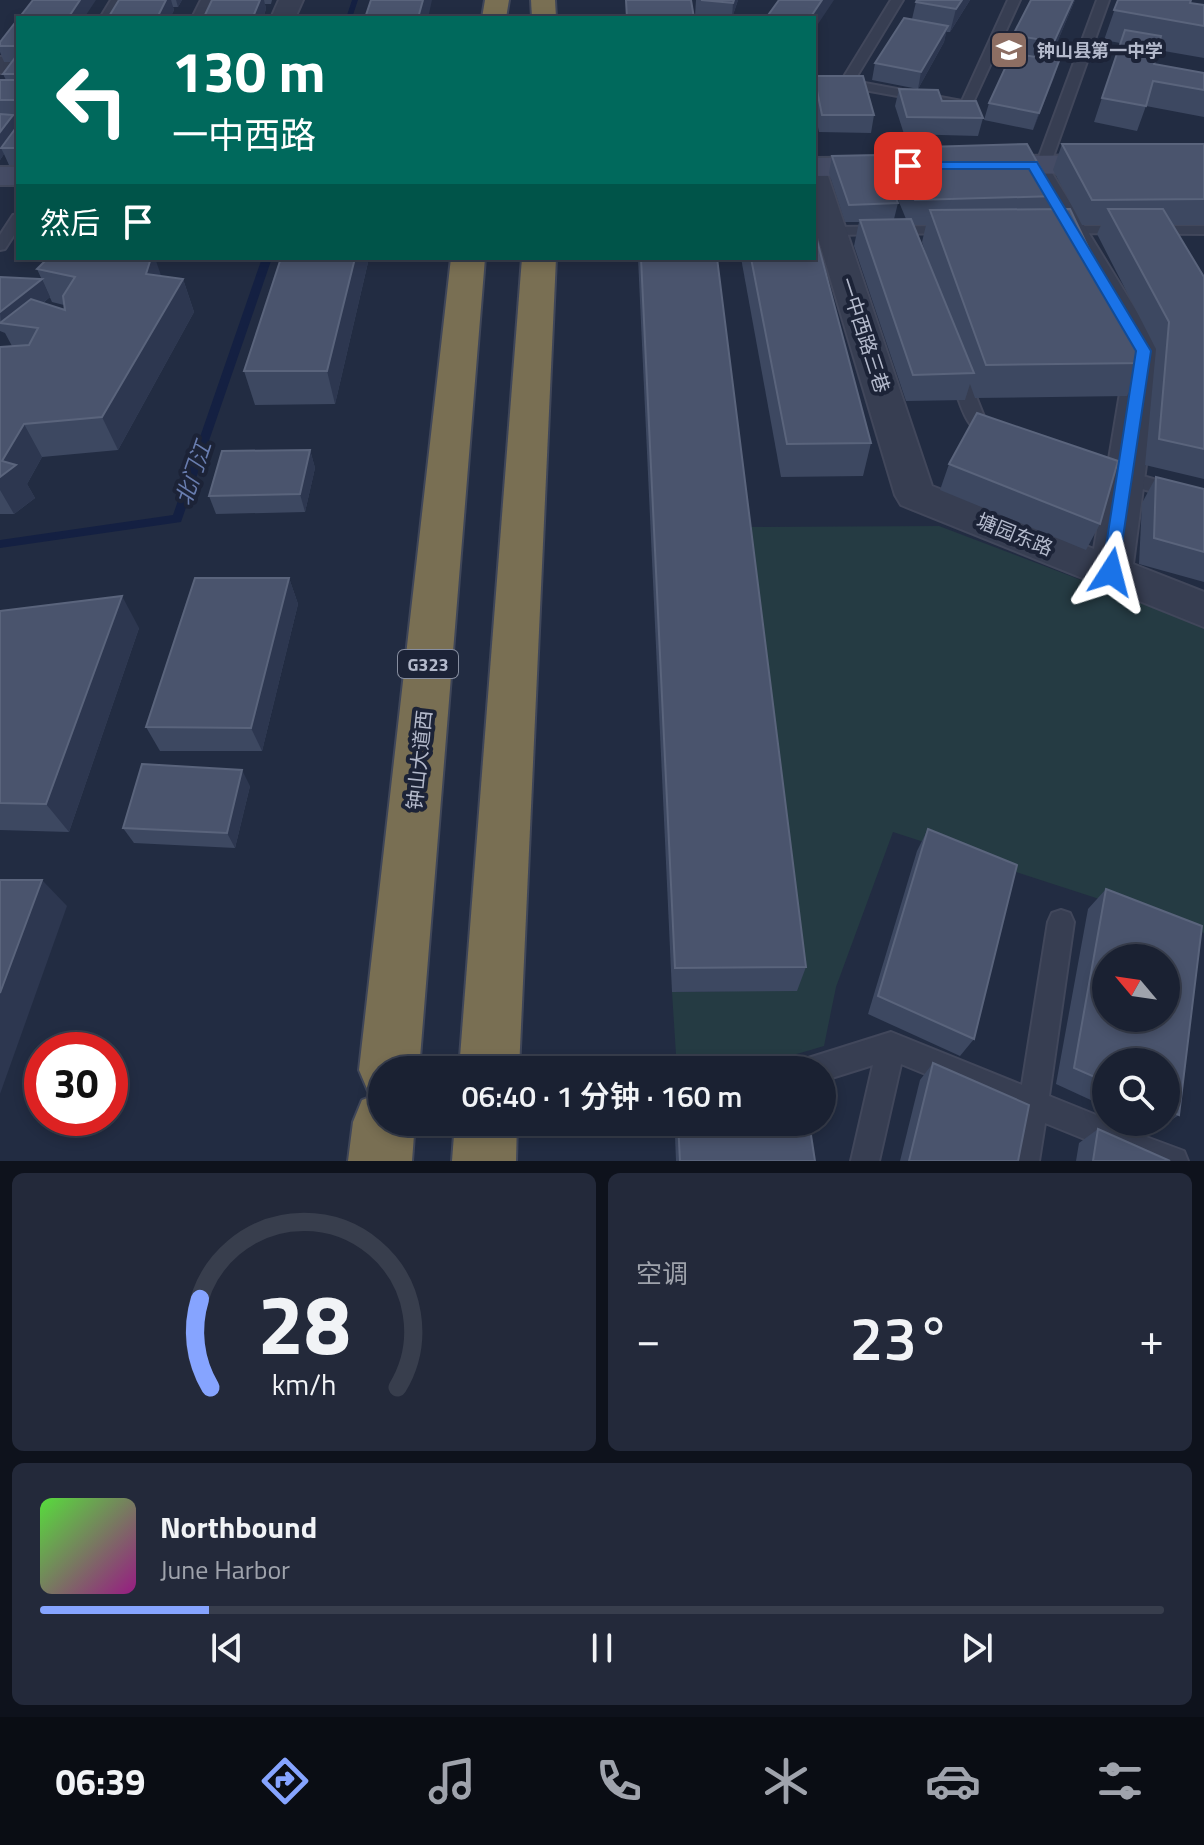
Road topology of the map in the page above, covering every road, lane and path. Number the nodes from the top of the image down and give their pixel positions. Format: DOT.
graph roads {
  1 [pos="897,0"];
  2 [pos="1014,0"];
  3 [pos="1103,0"];
  4 [pos="1204,163"];
  5 [pos="1038,165"];
  6 [pos="816,167"];
  7 [pos="816,182"];
  8 [pos="16,221"];
  9 [pos="966,230"];
  10 [pos="1057,230"];
  11 [pos="1204,230"];
  12 [pos="831,231"];
  13 [pos="0,246"];
  14 [pos="468,260"];
  15 [pos="539,260"];
  16 [pos="953,357"];
  17 [pos="1009,438"];
  18 [pos="1111,472"];
  19 [pos="915,495"];
  20 [pos="1204,500"];
  21 [pos="1111,572"];
  22 [pos="1204,610"];
  23 [pos="1061,922"];
  24 [pos="891,1046"];
  25 [pos="390,1056"];
  26 [pos="490,1056"];
  27 [pos="836,1063"];
  28 [pos="1035,1104"];
  29 [pos="383,1136"];
  30 [pos="485,1136"];
  31 [pos="380,1161"];
  32 [pos="484,1161"];
  33 [pos="865,1161"];
  34 [pos="1025,1161"];
  35 [pos="1174,1161"];
  1 -- 2 [label="lane"];
  3 -- 5 [label="lane"];
  4 -- 5 [label="street"];
  5 -- 6 [label="street"];
  5 -- 10 [label="street"];
  7 -- 12 [label="street, 一中西路三巷"];
  8 -- 13 [label="lane"];
  9 -- 12 [label="lane"];
  10 -- 11 [label="lane"];
  10 -- 18 [label="street"];
  12 -- 19 [label="street, 一中西路三巷"];
  14 -- 25 [label="highway, 钟山大道西 / G323"];
  15 -- 26 [label="highway"];
  16 -- 17 [label="lane"];
  18 -- 20 [label="lane"];
  18 -- 21 [label="street"];
  19 -- 21 [label="street, 塘园东路"];
  21 -- 22 [label="street, 塘园东路"];
  23 -- 28 [label="lane"];
  24 -- 27 [label="lane"];
  24 -- 28 [label="lane"];
  24 -- 33 [label="lane"];
  28 -- 34 [label="lane"];
  28 -- 35 [label="lane"];
  29 -- 31 [label="highway"];
  30 -- 32 [label="highway"];
}
